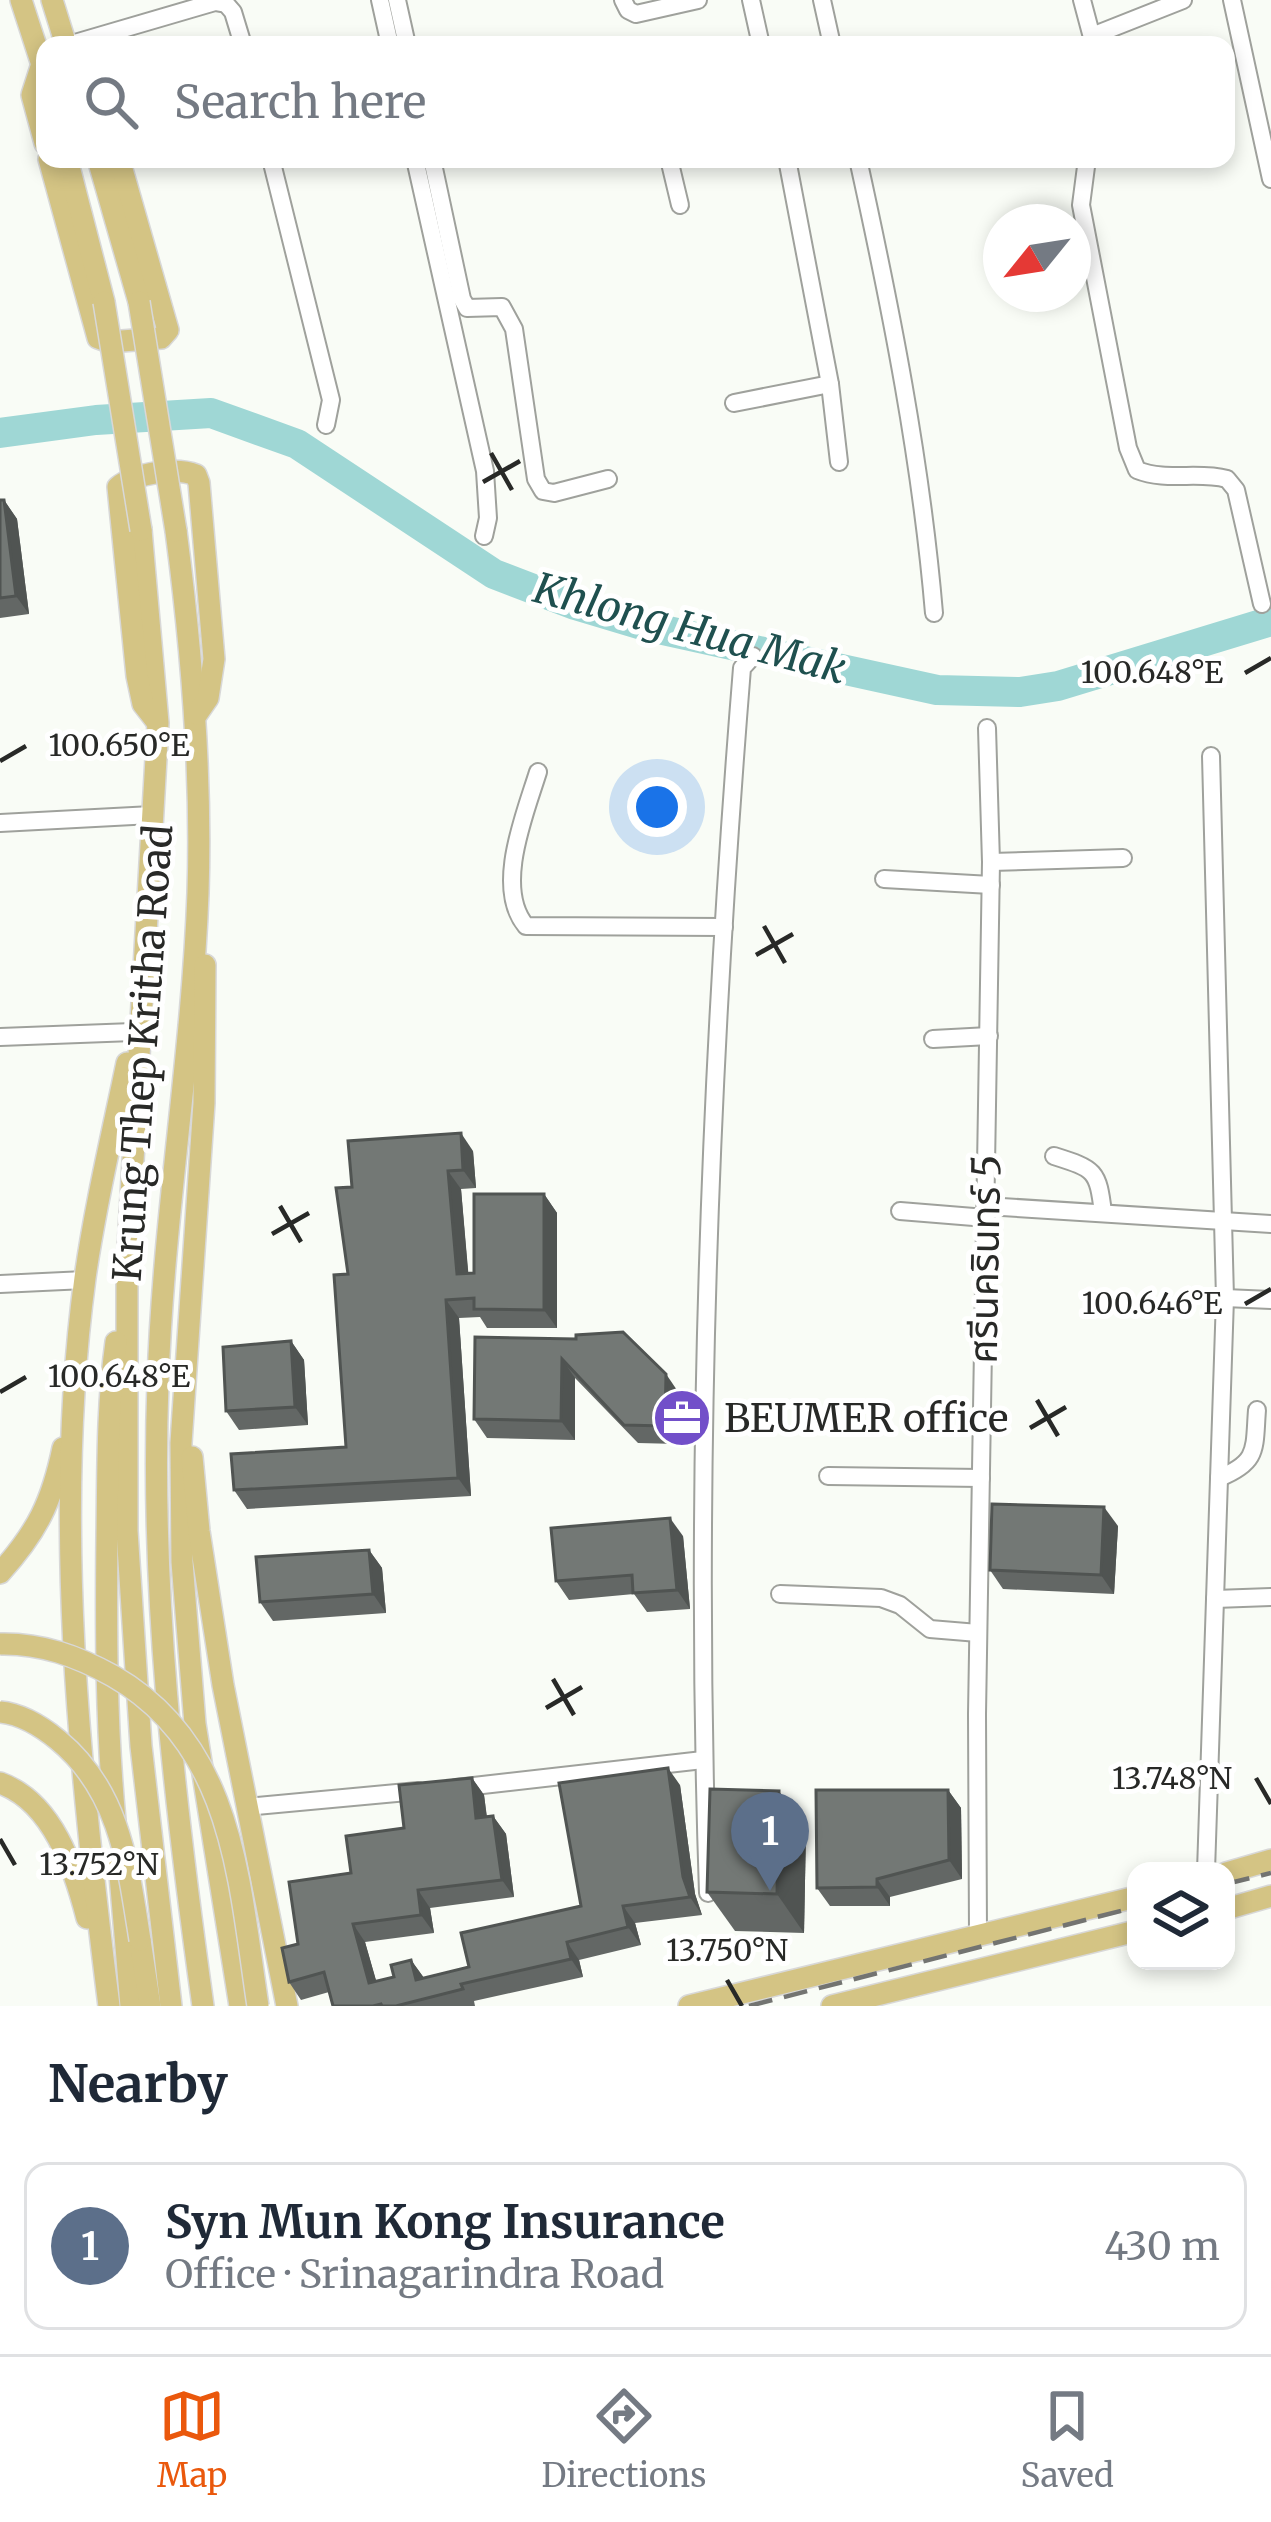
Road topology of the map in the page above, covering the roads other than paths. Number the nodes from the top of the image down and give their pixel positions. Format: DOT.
graph roads {
  1 [pos="21,0"];
  2 [pos="52,0"];
  3 [pos="380,0"];
  4 [pos="397,0"];
  5 [pos="623,0"];
  6 [pos="698,0"];
  7 [pos="752,0"];
  8 [pos="822,0"];
  9 [pos="1082,0"];
  10 [pos="1183,0"];
  11 [pos="1232,0"];
  12 [pos="64,36"];
  13 [pos="98,36"];
  14 [pos="240,36"];
  15 [pos="388,36"];
  16 [pos="405,36"];
  17 [pos="759,36"];
  18 [pos="830,36"];
  19 [pos="1092,36"];
  20 [pos="1104,36"];
  21 [pos="36,45"];
  22 [pos="51,168"];
  23 [pos="69,168"];
  24 [pos="101,168"];
  25 [pos="122,168"];
  26 [pos="273,168"];
  27 [pos="418,168"];
  28 [pos="434,168"];
  29 [pos="671,168"];
  30 [pos="789,168"];
  31 [pos="860,168"];
  32 [pos="1086,168"];
  33 [pos="1271,179"];
  34 [pos="680,206"];
  35 [pos="830,384"];
  36 [pos="734,404"];
  37 [pos="326,425"];
  38 [pos="839,462"];
  39 [pos="608,479"];
  40 [pos="484,536"];
  41 [pos="1262,604"];
  42 [pos="934,613"];
  43 [pos="753,656"];
  44 [pos="197,714"];
  45 [pos="158,723"];
  46 [pos="986,728"];
  47 [pos="1211,755"];
  48 [pos="538,772"];
  49 [pos="152,815"];
  50 [pos="0,823"];
  51 [pos="1124,858"];
  52 [pos="991,862"];
  53 [pos="884,879"];
  54 [pos="991,885"];
  55 [pos="198,893"];
  56 [pos="724,928"];
  57 [pos="142,992"];
  58 [pos="134,1032"];
  59 [pos="988,1036"];
  60 [pos="0,1037"];
  61 [pos="933,1039"];
  62 [pos="1054,1156"];
  63 [pos="900,1211"];
  64 [pos="986,1212"];
  65 [pos="1102,1213"];
  66 [pos="1222,1221"];
  67 [pos="1271,1225"];
  68 [pos="128,1266"];
  69 [pos="85,1280"];
  70 [pos="0,1284"];
  71 [pos="1225,1298"];
  72 [pos="1271,1300"];
  73 [pos="79,1346"];
  74 [pos="188,1378"];
  75 [pos="1257,1410"];
  76 [pos="828,1476"];
  77 [pos="981,1478"];
  78 [pos="1219,1478"];
  79 [pos="0,1573"];
  80 [pos="780,1594"];
  81 [pos="1271,1597"];
  82 [pos="1215,1599"];
  83 [pos="978,1633"];
  84 [pos="0,1643"];
  85 [pos="0,1712"];
  86 [pos="704,1760"];
  87 [pos="0,1783"];
  88 [pos="246,1807"];
  89 [pos="1271,1861"];
  90 [pos="1206,1862"];
  91 [pos="1235,1871"];
  92 [pos="708,1893"];
  93 [pos="1271,1896"];
  94 [pos="1127,1899"];
  95 [pos="1235,1906"];
  96 [pos="1127,1933"];
  97 [pos="978,1934"];
  98 [pos="108,2006"];
  99 [pos="131,2006"];
  100 [pos="150,2006"];
  101 [pos="171,2006"];
  102 [pos="203,2006"];
  103 [pos="240,2006"];
  104 [pos="258,2006"];
  105 [pos="287,2006"];
  106 [pos="689,2006"];
  107 [pos="832,2006"];
  1 -- 21 [label="main road"];
  2 -- 12 [label="main road"];
  3 -- 15 [label="street"];
  4 -- 16 [label="street"];
  5 -- 6 [label="street"];
  7 -- 17 [label="street"];
  8 -- 18 [label="street"];
  9 -- 19 [label="street"];
  10 -- 20 [label="street"];
  11 -- 33 [label="street"];
  13 -- 14 [label="street"];
  22 -- 25 [label="main road"];
  23 -- 45 [label="main road, Krung Thep Kritha Road, bridge"];
  24 -- 44 [label="main road, Krung Thep Kritha Road, bridge"];
  26 -- 37 [label="street"];
  27 -- 40 [label="street"];
  28 -- 39 [label="street"];
  29 -- 34 [label="street"];
  30 -- 35 [label="street"];
  31 -- 42 [label="street"];
  32 -- 41 [label="street"];
  35 -- 36 [label="street"];
  35 -- 38 [label="street"];
  43 -- 56 [label="street"];
  44 -- 45 [label="main road"];
  44 -- 55 [label="main road, Krung Thep Kritha Road"];
  45 -- 49 [label="main road, Krung Thep Kritha Road"];
  46 -- 52 [label="street, ศรีนครินทร์ 5"];
  47 -- 66 [label="street"];
  48 -- 56 [label="street"];
  49 -- 50 [label="street"];
  49 -- 57 [label="main road, Krung Thep Kritha Road"];
  51 -- 52 [label="street"];
  52 -- 54 [label="street, ศรีนครินทร์ 5"];
  53 -- 54 [label="street"];
  54 -- 59 [label="street, ศรีนครินทร์ 5"];
  55 -- 74 [label="main road"];
  55 -- 102 [label="main road, Krung Thep Kritha Road"];
  56 -- 86 [label="street"];
  57 -- 58 [label="main road"];
  57 -- 68 [label="main road, Krung Thep Kritha Road"];
  58 -- 60 [label="street"];
  58 -- 69 [label="main road"];
  59 -- 61 [label="street"];
  59 -- 64 [label="street, ศรีนครินทร์ 5"];
  62 -- 65 [label="street"];
  63 -- 64 [label="street"];
  64 -- 65 [label="street"];
  64 -- 77 [label="street, ศรีนครินทร์ 5"];
  65 -- 66 [label="street"];
  66 -- 67 [label="street"];
  66 -- 71 [label="street"];
  68 -- 99 [label="main road"];
  68 -- 101 [label="main road, Krung Thep Kritha Road"];
  69 -- 70 [label="street"];
  69 -- 73 [label="main road"];
  71 -- 72 [label="street"];
  71 -- 78 [label="street"];
  73 -- 79 [label="main road"];
  73 -- 98 [label="main road, bridge"];
  74 -- 88 [label="main road"];
  74 -- 103 [label="main road"];
  75 -- 78 [label="street"];
  76 -- 77 [label="street"];
  77 -- 83 [label="street, ศรีนครินทร์ 5"];
  78 -- 82 [label="street"];
  80 -- 83 [label="street"];
  81 -- 82 [label="street"];
  82 -- 90 [label="street"];
  83 -- 97 [label="street, ศรีนครินทร์ 5"];
  84 -- 104 [label="main road, bridge"];
  85 -- 100 [label="main road, bridge"];
  86 -- 88 [label="street"];
  86 -- 92 [label="street"];
  87 -- 98 [label="main road"];
  88 -- 105 [label="main road"];
  89 -- 91 [label="main road"];
  93 -- 95 [label="main road"];
  94 -- 97 [label="main road"];
  96 -- 107 [label="main road"];
  97 -- 106 [label="main road"];
}
